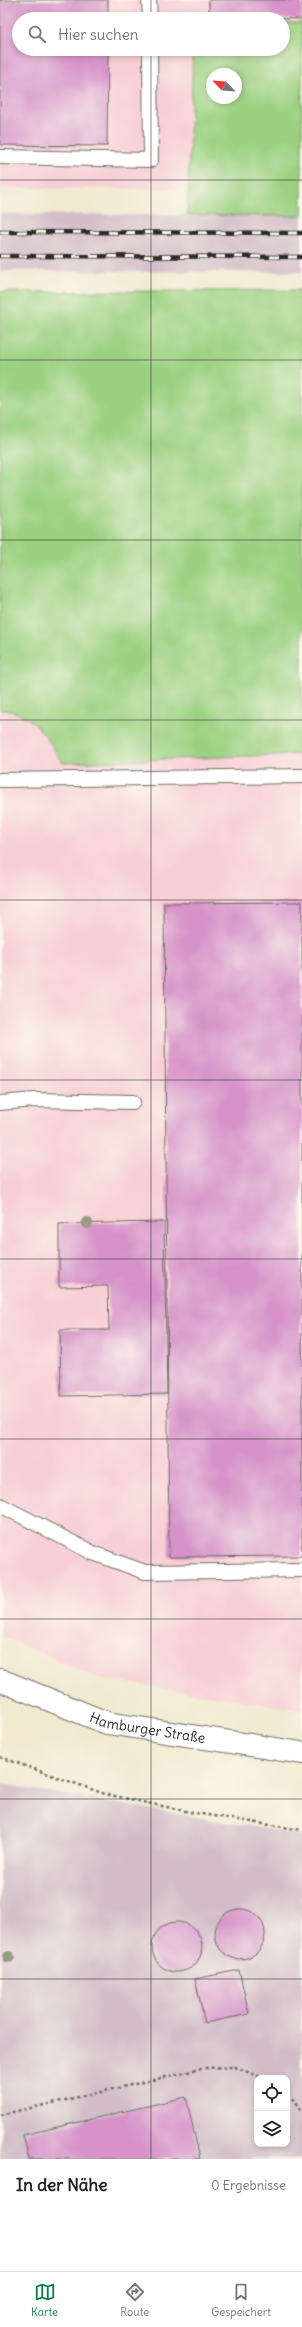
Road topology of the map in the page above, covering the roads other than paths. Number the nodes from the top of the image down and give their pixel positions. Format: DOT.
graph roads {
  1 [pos="149,0"];
  2 [pos="150,12"];
  3 [pos="150,56"];
  4 [pos="0,156"];
  5 [pos="302,776"];
  6 [pos="0,780"];
  7 [pos="132,1102"];
  8 [pos="0,1103"];
  9 [pos="0,1504"];
  10 [pos="302,1570"];
  11 [pos="0,1680"];
  12 [pos="302,1752"];
  1 -- 2 [label="lane"];
  3 -- 4 [label="lane"];
  5 -- 6 [label="lane"];
  7 -- 8 [label="lane"];
  9 -- 10 [label="lane"];
  11 -- 12 [label="main road, Hamburger Straße"];
}
